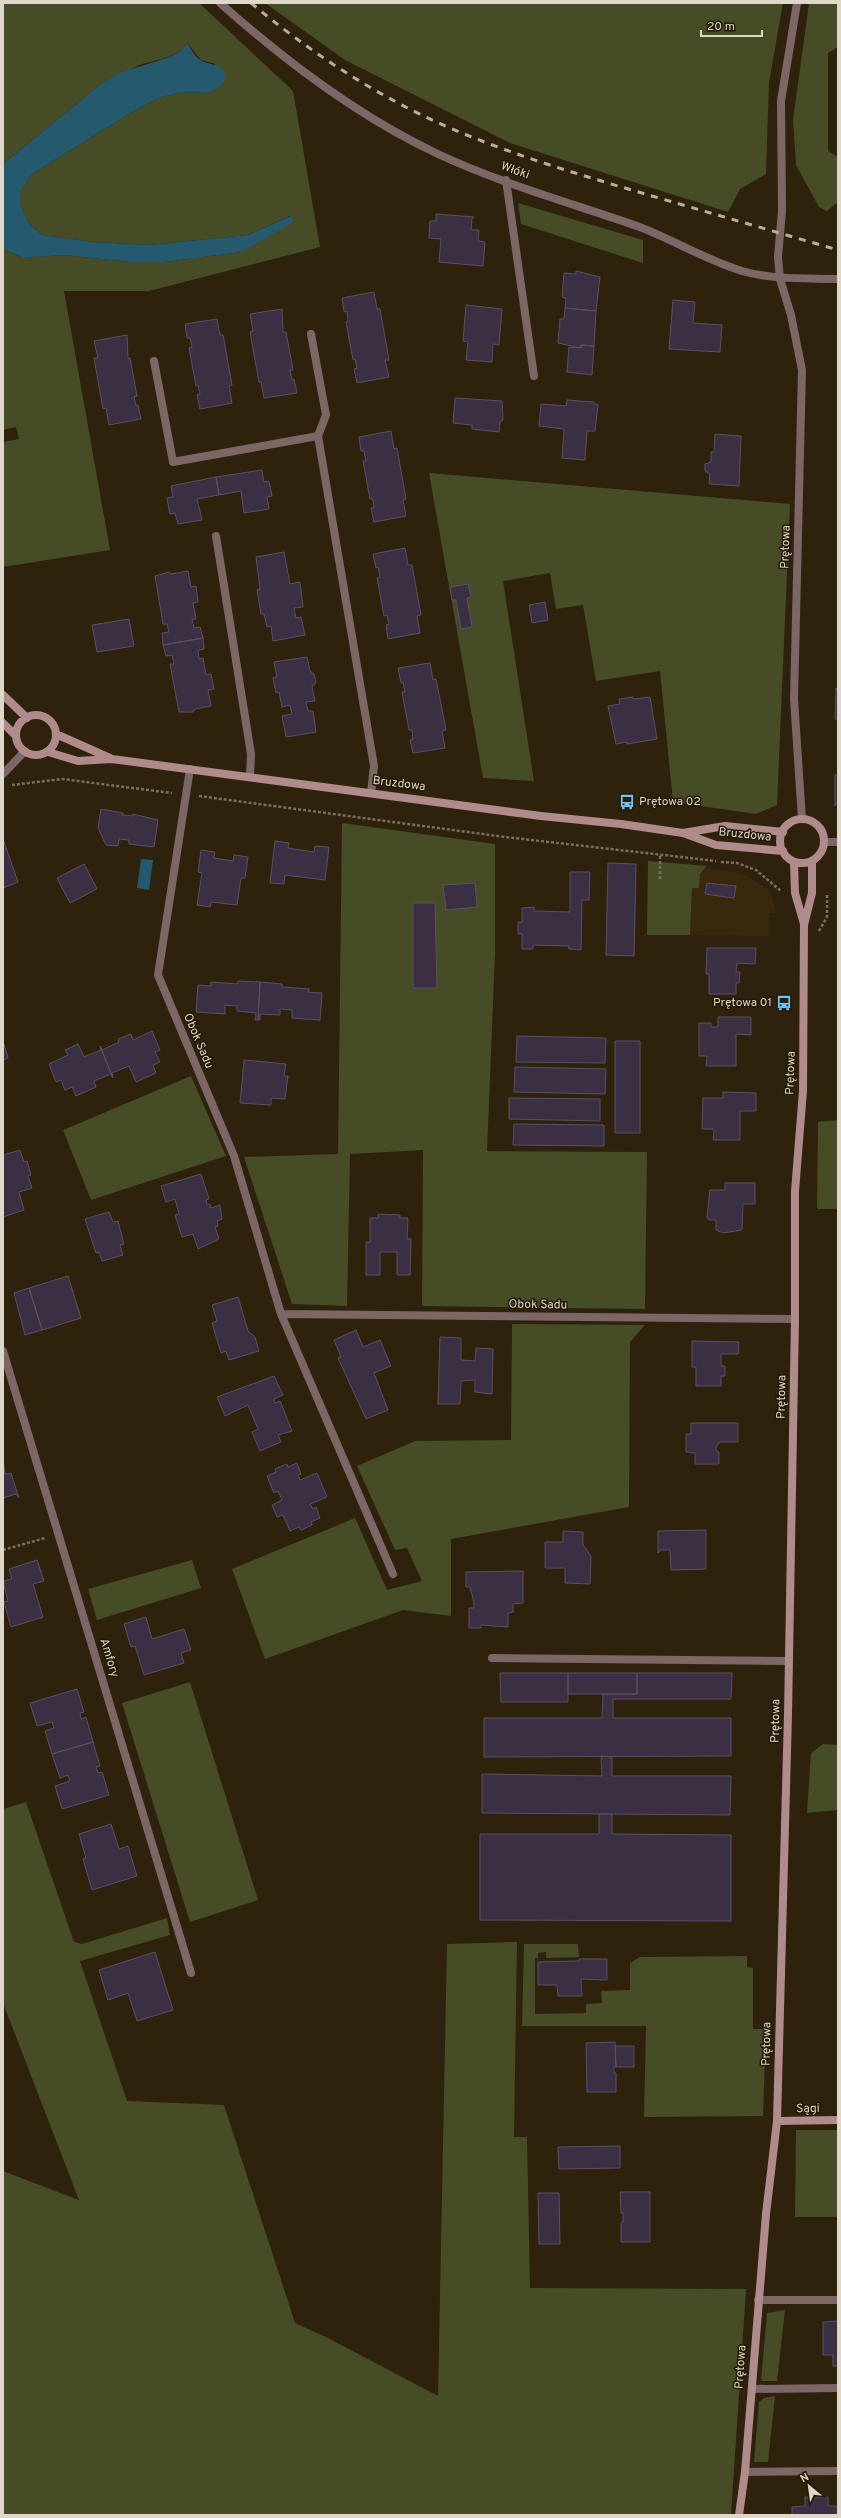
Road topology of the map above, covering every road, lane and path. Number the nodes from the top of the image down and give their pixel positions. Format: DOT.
graph roads {
  1 [pos="220,3"];
  2 [pos="797,3"];
  3 [pos="506,180"];
  4 [pos="780,279"];
  5 [pos="838,279"];
  6 [pos="311,334"];
  7 [pos="154,361"];
  8 [pos="534,376"];
  9 [pos="318,436"];
  10 [pos="216,536"];
  11 [pos="3,695"];
  12 [pos="27,718"];
  13 [pos="3,722"];
  14 [pos="56,734"];
  15 [pos="16,736"];
  16 [pos="25,751"];
  17 [pos="48,752"];
  18 [pos="112,759"];
  19 [pos="190,769"];
  20 [pos="3,774"];
  21 [pos="250,777"];
  22 [pos="10,785"];
  23 [pos="371,793"];
  24 [pos="186,795"];
  25 [pos="802,819"];
  26 [pos="783,832"];
  27 [pos="682,833"];
  28 [pos="824,842"];
  29 [pos="838,842"];
  30 [pos="783,851"];
  31 [pos="660,856"];
  32 [pos="812,861"];
  33 [pos="794,862"];
  34 [pos="660,879"];
  35 [pos="784,893"];
  36 [pos="804,925"];
  37 [pos="281,1314"];
  38 [pos="795,1319"];
  39 [pos="3,1351"];
  40 [pos="59,1533"];
  41 [pos="3,1550"];
  42 [pos="393,1574"];
  43 [pos="492,1658"];
  44 [pos="789,1661"];
  45 [pos="191,1973"];
  46 [pos="838,2120"];
  47 [pos="777,2121"];
  48 [pos="758,2300"];
  49 [pos="838,2300"];
  50 [pos="838,2388"];
  51 [pos="752,2389"];
  52 [pos="838,2471"];
  53 [pos="745,2472"];
  54 [pos="739,2515"];
  1 -- 3 [label="street, Włóki"];
  2 -- 4 [label="street, Prętowa"];
  3 -- 4 [label="street, Włóki"];
  3 -- 8 [label="street"];
  4 -- 5 [label="street, Włóki"];
  4 -- 25 [label="street, Prętowa"];
  6 -- 9 [label="street"];
  7 -- 9 [label="street"];
  9 -- 23 [label="street"];
  10 -- 21 [label="street"];
  11 -- 12 [label="street"];
  12 -- 14 [label="street"];
  12 -- 15 [label="street"];
  13 -- 15 [label="street"];
  14 -- 17 [label="street"];
  14 -- 18 [label="street, Bruzdowa"];
  15 -- 16 [label="street"];
  16 -- 17 [label="street"];
  16 -- 20 [label="street"];
  17 -- 18 [label="street, Bruzdowa"];
  18 -- 19 [label="street, Bruzdowa"];
  19 -- 21 [label="street, Bruzdowa"];
  19 -- 24 [label="street, Obok Sadu"];
  21 -- 23 [label="street, Bruzdowa"];
  22 -- 24 [label="path"];
  23 -- 27 [label="street, Bruzdowa"];
  24 -- 31 [label="path"];
  24 -- 37 [label="street, Obok Sadu"];
  25 -- 26 [label="street"];
  25 -- 28 [label="street"];
  26 -- 27 [label="street, Bruzdowa"];
  26 -- 30 [label="street"];
  27 -- 30 [label="street, Bruzdowa"];
  28 -- 29 [label="street"];
  28 -- 32 [label="street"];
  30 -- 33 [label="street"];
  31 -- 34 [label="path"];
  31 -- 35 [label="path"];
  32 -- 33 [label="street"];
  32 -- 36 [label="street, Prętowa"];
  33 -- 36 [label="street, Prętowa"];
  36 -- 38 [label="street, Prętowa"];
  37 -- 38 [label="street, Obok Sadu"];
  37 -- 42 [label="street, Obok Sadu"];
  38 -- 44 [label="street, Prętowa"];
  39 -- 40 [label="street, Amfory"];
  40 -- 41 [label="path"];
  40 -- 45 [label="street, Amfory"];
  43 -- 44 [label="street"];
  44 -- 47 [label="street, Prętowa"];
  46 -- 47 [label="street, Sągi"];
  47 -- 48 [label="street, Prętowa"];
  48 -- 49 [label="street"];
  48 -- 51 [label="street, Prętowa"];
  50 -- 51 [label="street"];
  51 -- 53 [label="street, Prętowa"];
  52 -- 53 [label="street"];
  53 -- 54 [label="street, Prętowa"];
}
